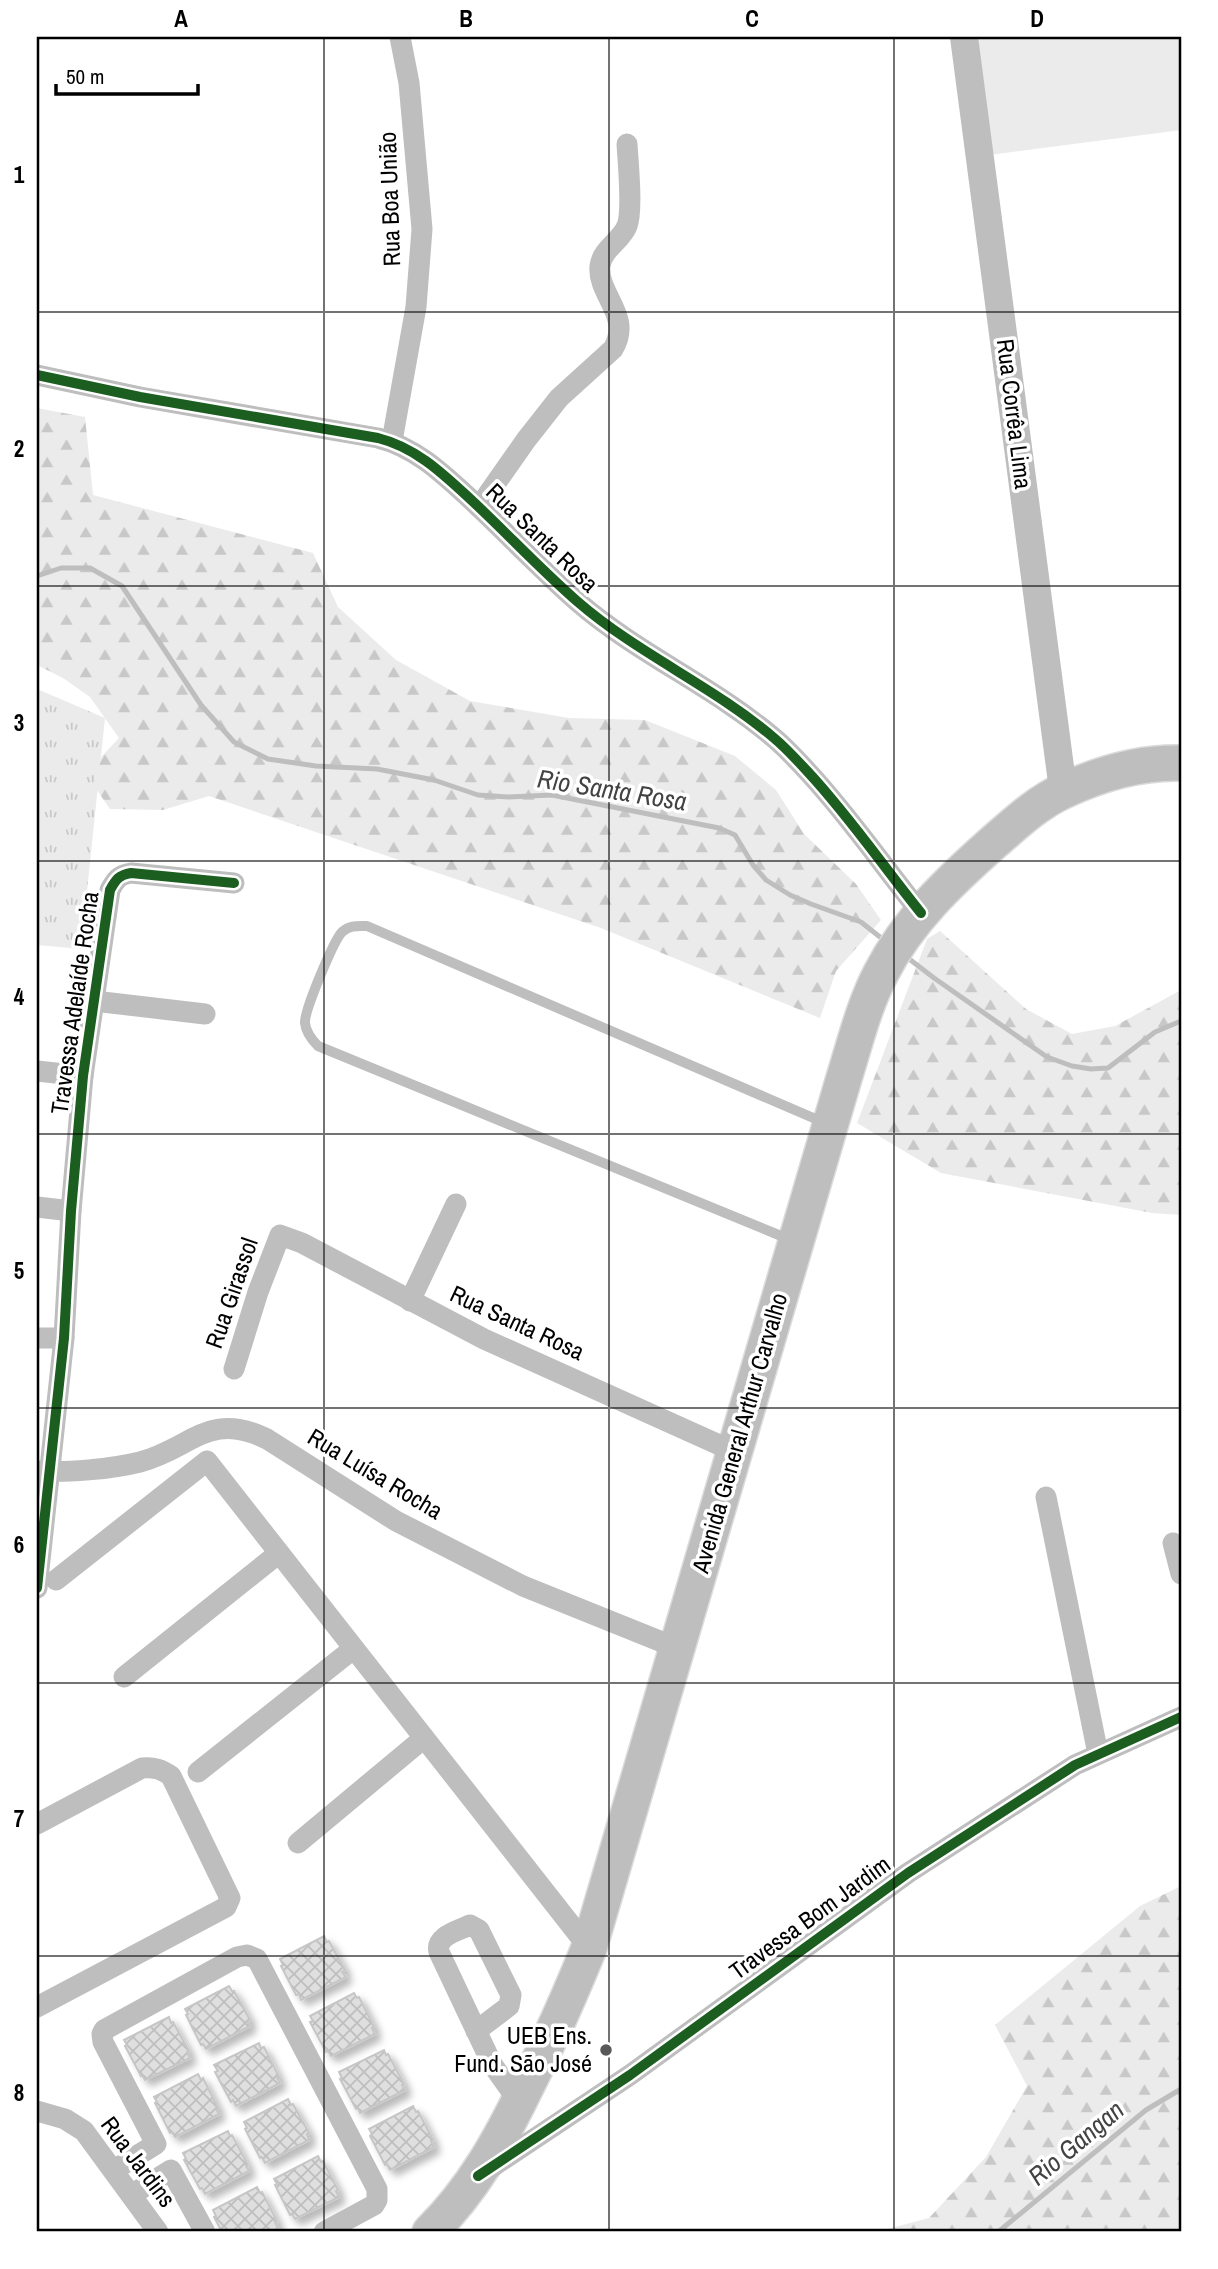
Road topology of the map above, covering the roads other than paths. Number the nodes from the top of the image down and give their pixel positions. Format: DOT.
graph roads {
  1 [pos="400,37"];
  2 [pos="964,37"];
  3 [pos="627,144"];
  4 [pos="37,375"];
  5 [pos="392,442"];
  6 [pos="479,507"];
  7 [pos="1181,763"];
  8 [pos="1063,790"];
  9 [pos="234,883"];
  10 [pos="914,921"];
  11 [pos="93,1001"];
  12 [pos="205,1014"];
  13 [pos="37,1071"];
  14 [pos="83,1076"];
  15 [pos="831,1125"];
  16 [pos="456,1204"];
  17 [pos="37,1207"];
  18 [pos="71,1211"];
  19 [pos="280,1235"];
  20 [pos="797,1242"];
  21 [pos="410,1301"];
  22 [pos="37,1338"];
  23 [pos="64,1338"];
  24 [pos="234,1369"];
  25 [pos="736,1451"];
  26 [pos="42,1471"];
  27 [pos="1046,1497"];
  28 [pos="1173,1543"];
  29 [pos="279,1553"];
  30 [pos="1181,1574"];
  31 [pos="46,1584"];
  32 [pos="677,1648"];
  33 [pos="354,1649"];
  34 [pos="124,1677"];
  35 [pos="1181,1717"];
  36 [pos="424,1738"];
  37 [pos="1098,1754"];
  38 [pos="198,1772"];
  39 [pos="37,1824"];
  40 [pos="298,1843"];
  41 [pos="589,1948"];
  42 [pos="37,2007"];
  43 [pos="475,2031"];
  44 [pos="519,2102"];
  45 [pos="37,2111"];
  46 [pos="156,2144"];
  47 [pos="114,2170"];
  48 [pos="171,2170"];
  49 [pos="478,2176"];
  50 [pos="131,2195"];
  51 [pos="158,2232"];
  52 [pos="205,2232"];
  53 [pos="324,2232"];
  54 [pos="430,2232"];
  1 -- 5 [label="street, Rua Boa União"];
  2 -- 8 [label="street, Rua Corrêa Lima"];
  3 -- 6 [label="street"];
  4 -- 5 [label="street, Rua Santa Rosa"];
  5 -- 6 [label="street, Rua Santa Rosa"];
  6 -- 10 [label="street, Rua Santa Rosa"];
  7 -- 8 [label="main road, Avenida General Arthur Carvalho"];
  8 -- 10 [label="main road, Avenida General Arthur Carvalho"];
  9 -- 11 [label="street, Travessa Adelaíde Rocha"];
  10 -- 15 [label="main road, Avenida General Arthur Carvalho"];
  11 -- 12 [label="street"];
  11 -- 14 [label="street, Travessa Adelaíde Rocha"];
  13 -- 14 [label="street"];
  14 -- 18 [label="street, Travessa Adelaíde Rocha"];
  15 -- 20 [label="main road, Avenida General Arthur Carvalho"];
  15 -- 20 [label="lane"];
  16 -- 21 [label="street"];
  17 -- 18 [label="street"];
  18 -- 23 [label="street, Travessa Adelaíde Rocha"];
  19 -- 21 [label="street, Rua Santa Rosa"];
  19 -- 24 [label="street, Rua Girassol"];
  20 -- 25 [label="main road, Avenida General Arthur Carvalho"];
  21 -- 25 [label="street, Rua Santa Rosa"];
  22 -- 23 [label="street"];
  23 -- 26 [label="street, Travessa Adelaíde Rocha"];
  25 -- 32 [label="main road, Avenida General Arthur Carvalho"];
  26 -- 31 [label="street, Travessa Adelaíde Rocha"];
  26 -- 32 [label="street, Rua Luísa Rocha"];
  27 -- 37 [label="street"];
  28 -- 30 [label="street"];
  29 -- 31 [label="street"];
  29 -- 33 [label="street"];
  29 -- 34 [label="street"];
  32 -- 41 [label="main road, Avenida General Arthur Carvalho"];
  33 -- 36 [label="street"];
  33 -- 38 [label="street"];
  35 -- 37 [label="street, Travessa Bom Jardim"];
  36 -- 40 [label="street"];
  36 -- 41 [label="street"];
  37 -- 49 [label="street, Travessa Bom Jardim"];
  39 -- 42 [label="street"];
  41 -- 44 [label="main road, Avenida General Arthur Carvalho"];
  43 -- 43 [label="street"];
  43 -- 44 [label="street"];
  44 -- 49 [label="main road, Avenida General Arthur Carvalho"];
  45 -- 47 [label="street, Rua Jardins"];
  46 -- 47 [label="street"];
  46 -- 48 [label="street"];
  46 -- 53 [label="street"];
  47 -- 50 [label="street, Rua Jardins"];
  48 -- 50 [label="street"];
  48 -- 52 [label="street"];
  49 -- 54 [label="main road, Avenida General Arthur Carvalho"];
  50 -- 51 [label="street, Rua Jardins"];
}
